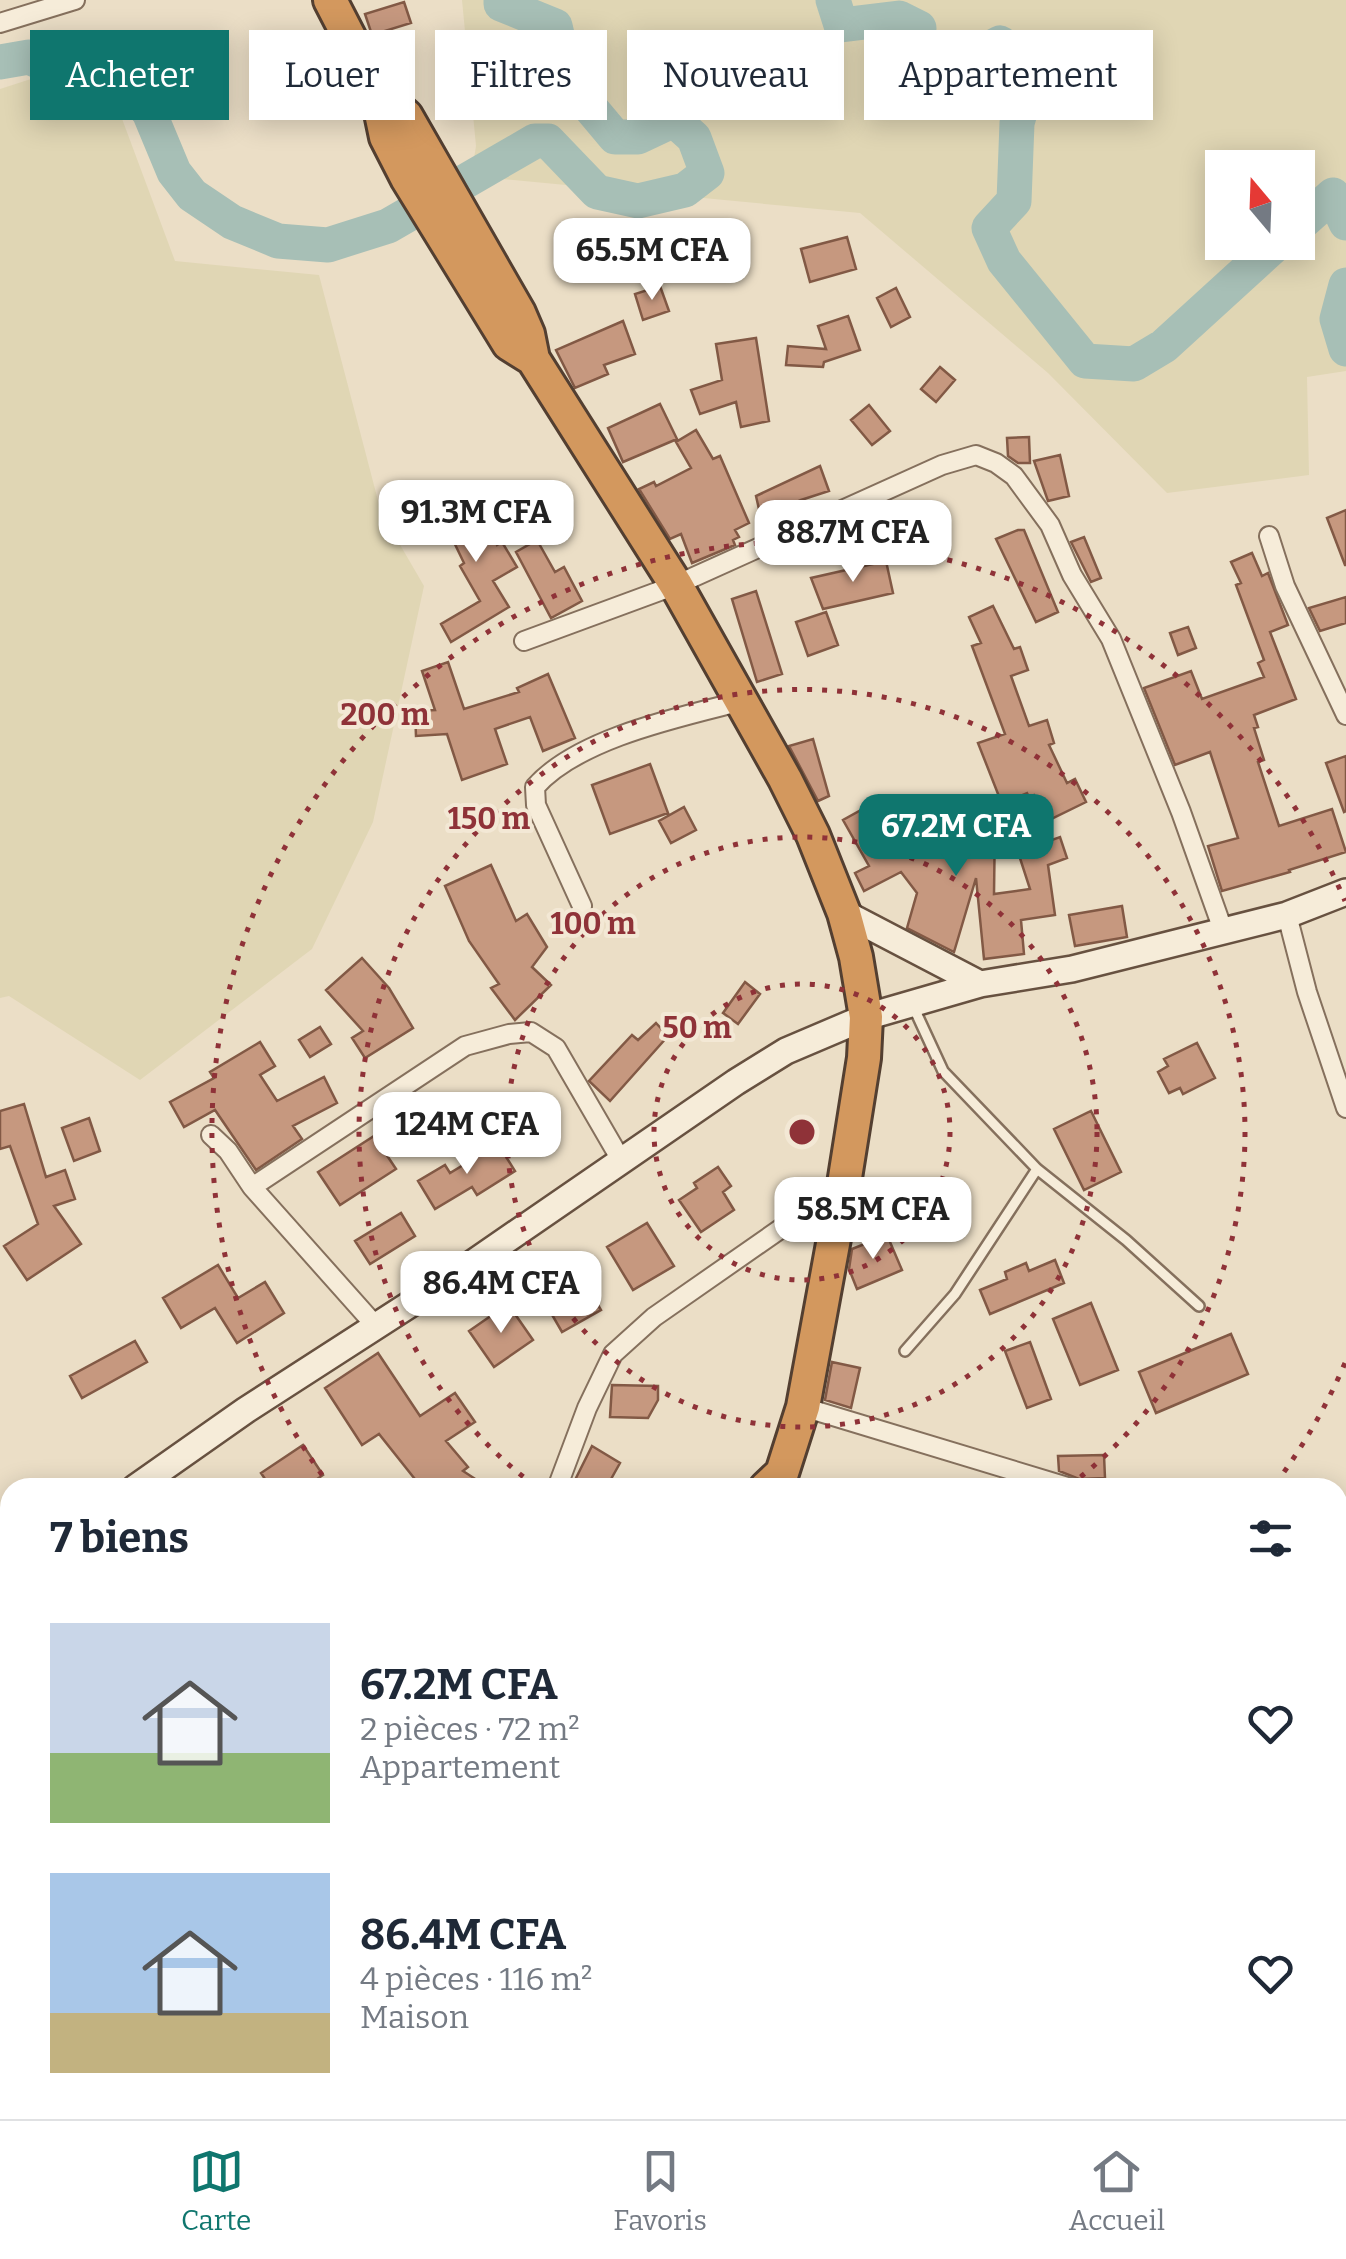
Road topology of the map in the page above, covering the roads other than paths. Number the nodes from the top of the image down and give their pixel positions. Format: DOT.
graph roads {
  1 [pos="75,0"];
  2 [pos="330,0"];
  3 [pos="0,23"];
  4 [pos="1269,536"];
  5 [pos="676,584"];
  6 [pos="524,641"];
  7 [pos="742,701"];
  8 [pos="1346,715"];
  9 [pos="1346,892"];
  10 [pos="582,906"];
  11 [pos="844,913"];
  12 [pos="1288,915"];
  13 [pos="1223,930"];
  14 [pos="980,984"];
  15 [pos="912,1004"];
  16 [pos="866,1018"];
  17 [pos="1346,1108"];
  18 [pos="211,1135"];
  19 [pos="621,1160"];
  20 [pos="1037,1169"];
  21 [pos="844,1184"];
  22 [pos="252,1187"];
  23 [pos="1199,1306"];
  24 [pos="374,1324"];
  25 [pos="905,1351"];
  26 [pos="803,1407"];
  27 [pos="150,1478"];
  28 [pos="562,1478"];
  29 [pos="780,1478"];
  30 [pos="1039,1478"];
  1 -- 3 [label="street"];
  2 -- 5 [label="highway"];
  4 -- 8 [label="street"];
  5 -- 6 [label="street"];
  5 -- 7 [label="highway"];
  5 -- 13 [label="street"];
  7 -- 10 [label="street"];
  7 -- 11 [label="highway"];
  9 -- 12 [label="main road"];
  11 -- 14 [label="main road"];
  11 -- 16 [label="highway"];
  12 -- 13 [label="main road"];
  12 -- 17 [label="street"];
  13 -- 14 [label="main road"];
  14 -- 15 [label="main road"];
  15 -- 16 [label="main road"];
  15 -- 20 [label="lane"];
  16 -- 19 [label="main road"];
  16 -- 21 [label="highway"];
  18 -- 22 [label="street"];
  19 -- 22 [label="street"];
  19 -- 24 [label="main road"];
  20 -- 23 [label="lane"];
  20 -- 25 [label="lane"];
  21 -- 26 [label="highway"];
  21 -- 28 [label="street"];
  22 -- 24 [label="street"];
  24 -- 27 [label="main road"];
  26 -- 29 [label="highway"];
  26 -- 30 [label="street"];
}
